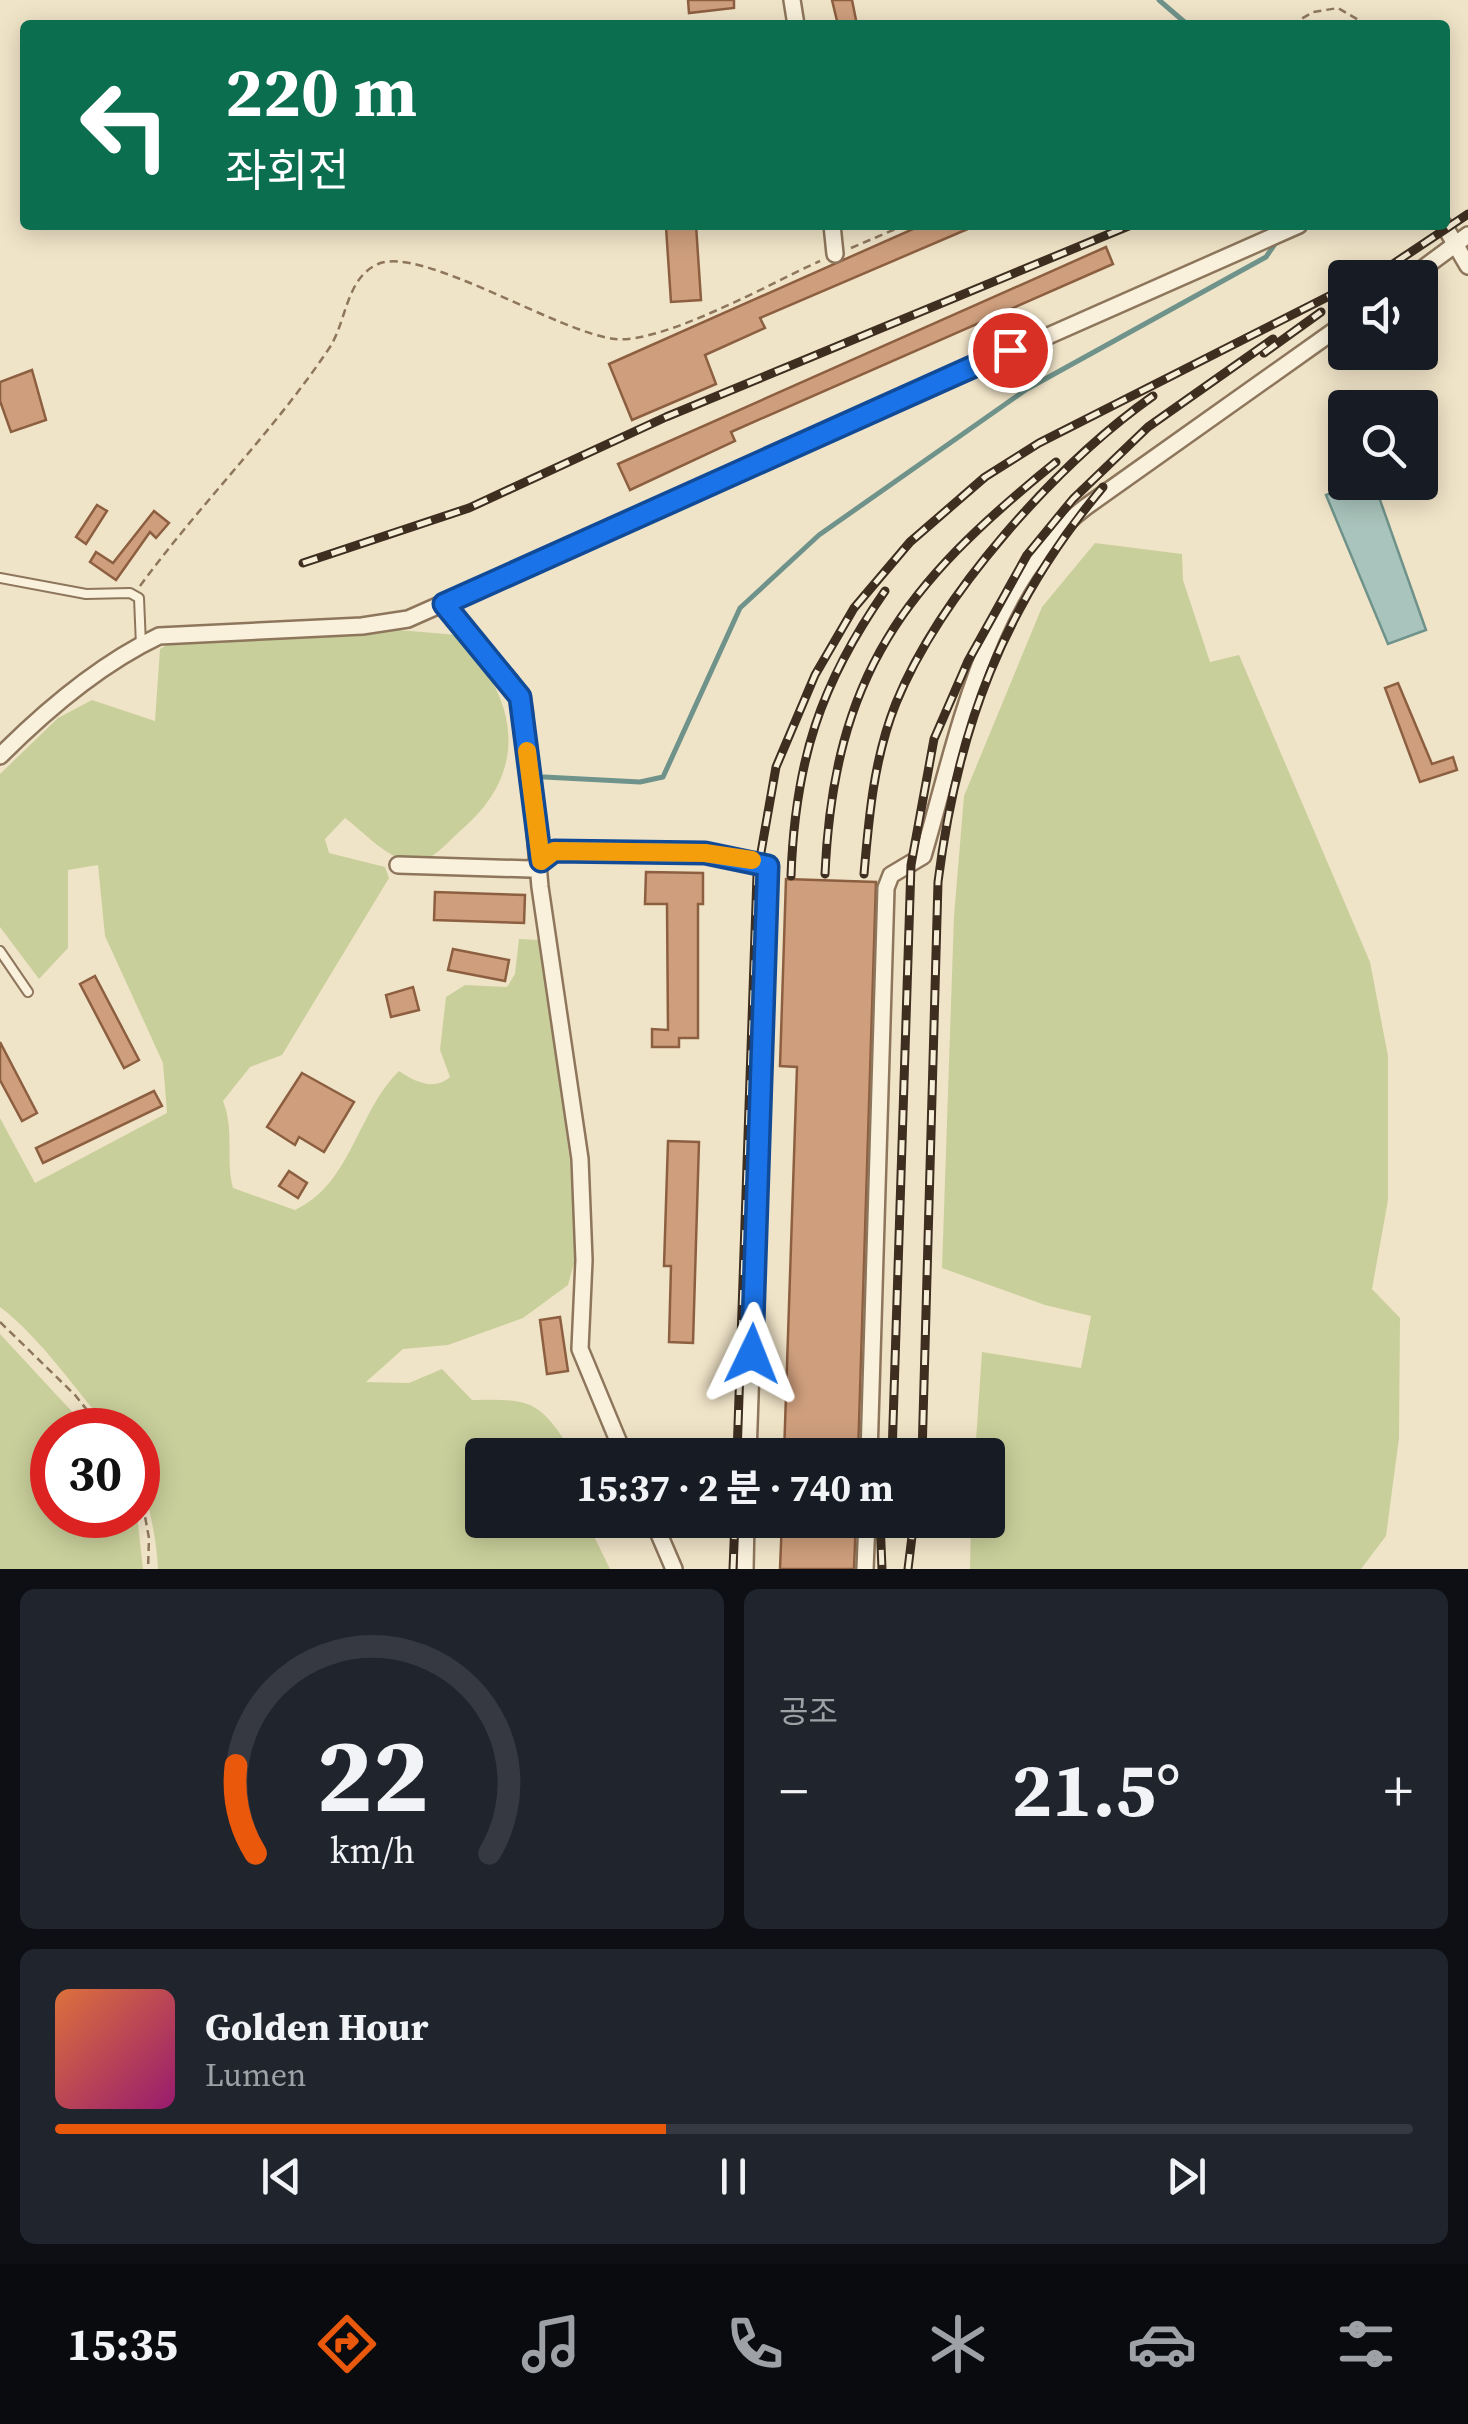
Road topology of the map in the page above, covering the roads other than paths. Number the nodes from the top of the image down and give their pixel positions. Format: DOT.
graph roads {
  1 [pos="833,230"];
  2 [pos="1288,230"];
  3 [pos="1463,239"];
  4 [pos="835,254"];
  5 [pos="1434,260"];
  6 [pos="1468,266"];
  7 [pos="1328,336"];
  8 [pos="0,578"];
  9 [pos="444,604"];
  10 [pos="141,645"];
  11 [pos="0,756"];
  12 [pos="541,861"];
  13 [pos="398,865"];
  14 [pos="0,951"];
  15 [pos="28,992"];
  16 [pos="617,1438"];
  17 [pos="749,1438"];
  18 [pos="869,1438"];
  19 [pos="661,1538"];
  20 [pos="745,1538"];
  21 [pos="867,1538"];
  22 [pos="674,1569"];
  23 [pos="744,1569"];
  24 [pos="866,1569"];
  1 -- 4 [label="street"];
  2 -- 9 [label="street"];
  3 -- 5 [label="street"];
  3 -- 6 [label="street"];
  7 -- 18 [label="street"];
  8 -- 10 [label="lane"];
  9 -- 10 [label="street"];
  9 -- 12 [label="street"];
  10 -- 11 [label="street"];
  12 -- 13 [label="street"];
  12 -- 16 [label="street"];
  12 -- 17 [label="street"];
  14 -- 15 [label="lane"];
  19 -- 22 [label="street"];
  20 -- 23 [label="street"];
  21 -- 24 [label="street"];
}
